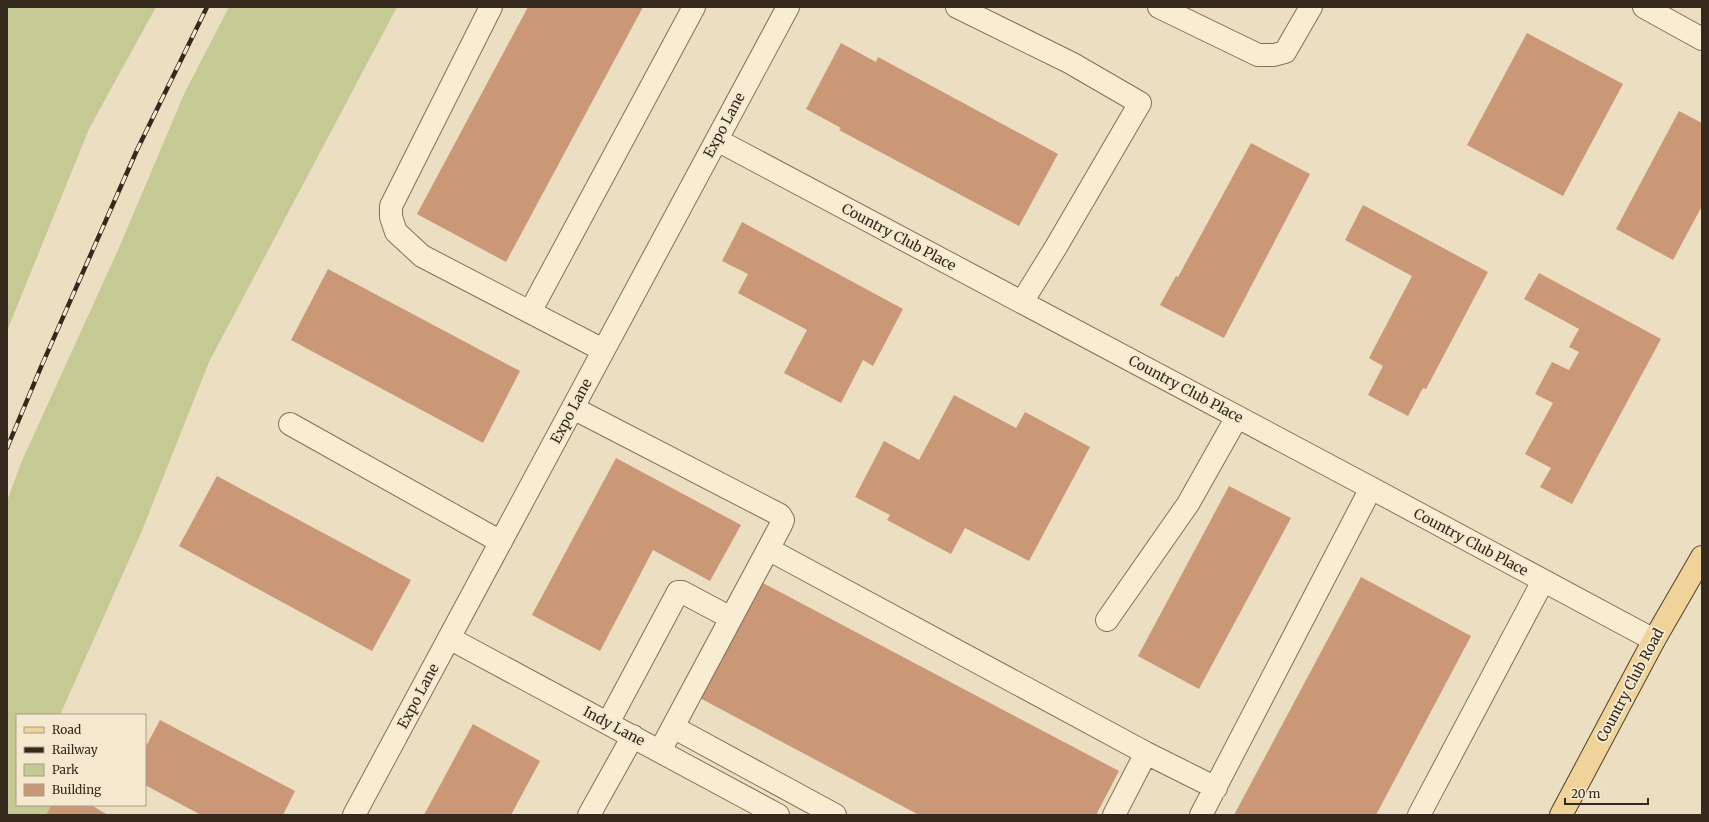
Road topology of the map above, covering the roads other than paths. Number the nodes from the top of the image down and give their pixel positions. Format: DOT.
graph roads {
  1 [pos="491,7"];
  2 [pos="694,7"];
  3 [pos="788,7"];
  4 [pos="957,7"];
  5 [pos="1159,7"];
  6 [pos="1311,7"];
  7 [pos="1644,7"];
  8 [pos="1675,14"];
  9 [pos="1702,39"];
  10 [pos="716,140"];
  11 [pos="1022,302"];
  12 [pos="530,312"];
  13 [pos="603,350"];
  14 [pos="573,408"];
  15 [pos="1237,416"];
  16 [pos="290,424"];
  17 [pos="1371,488"];
  18 [pos="501,542"];
  19 [pos="768,549"];
  20 [pos="1702,557"];
  21 [pos="1544,581"];
  22 [pos="731,618"];
  23 [pos="1107,620"];
  24 [pos="449,638"];
  25 [pos="1654,640"];
  26 [pos="608,723"];
  27 [pos="673,727"];
  28 [pos="633,736"];
  29 [pos="660,751"];
  30 [pos="1146,753"];
  31 [pos="1216,788"];
  32 [pos="354,815"];
  33 [pos="589,815"];
  34 [pos="778,815"];
  35 [pos="835,815"];
  36 [pos="1114,815"];
  37 [pos="1201,815"];
  38 [pos="1419,815"];
  39 [pos="1561,815"];
  1 -- 12 [label="street"];
  2 -- 12 [label="street"];
  3 -- 10 [label="street, Expo Lane"];
  4 -- 11 [label="street"];
  5 -- 6 [label="street"];
  7 -- 8 [label="street"];
  8 -- 9 [label="street"];
  10 -- 11 [label="street, Country Club Place"];
  10 -- 13 [label="street, Expo Lane"];
  11 -- 15 [label="street, Country Club Place"];
  12 -- 13 [label="street"];
  13 -- 14 [label="street, Expo Lane"];
  14 -- 18 [label="street, Expo Lane"];
  14 -- 19 [label="street"];
  15 -- 17 [label="street, Country Club Place"];
  15 -- 23 [label="street"];
  16 -- 18 [label="street"];
  17 -- 21 [label="street, Country Club Place"];
  17 -- 31 [label="street"];
  18 -- 24 [label="street, Expo Lane"];
  19 -- 22 [label="street"];
  19 -- 30 [label="street"];
  20 -- 25 [label="main road, Country Club Road"];
  21 -- 25 [label="street, Country Club Place"];
  21 -- 38 [label="street"];
  22 -- 26 [label="street"];
  22 -- 27 [label="street"];
  24 -- 26 [label="street, Indy Lane"];
  24 -- 32 [label="street, Expo Lane"];
  25 -- 39 [label="main road, Country Club Road"];
  26 -- 28 [label="street, Indy Lane"];
  27 -- 29 [label="street"];
  27 -- 35 [label="street"];
  28 -- 29 [label="street, Indy Lane"];
  28 -- 33 [label="street"];
  29 -- 34 [label="street, Indy Lane"];
  30 -- 31 [label="street"];
  30 -- 36 [label="street"];
  31 -- 37 [label="street"];
}
